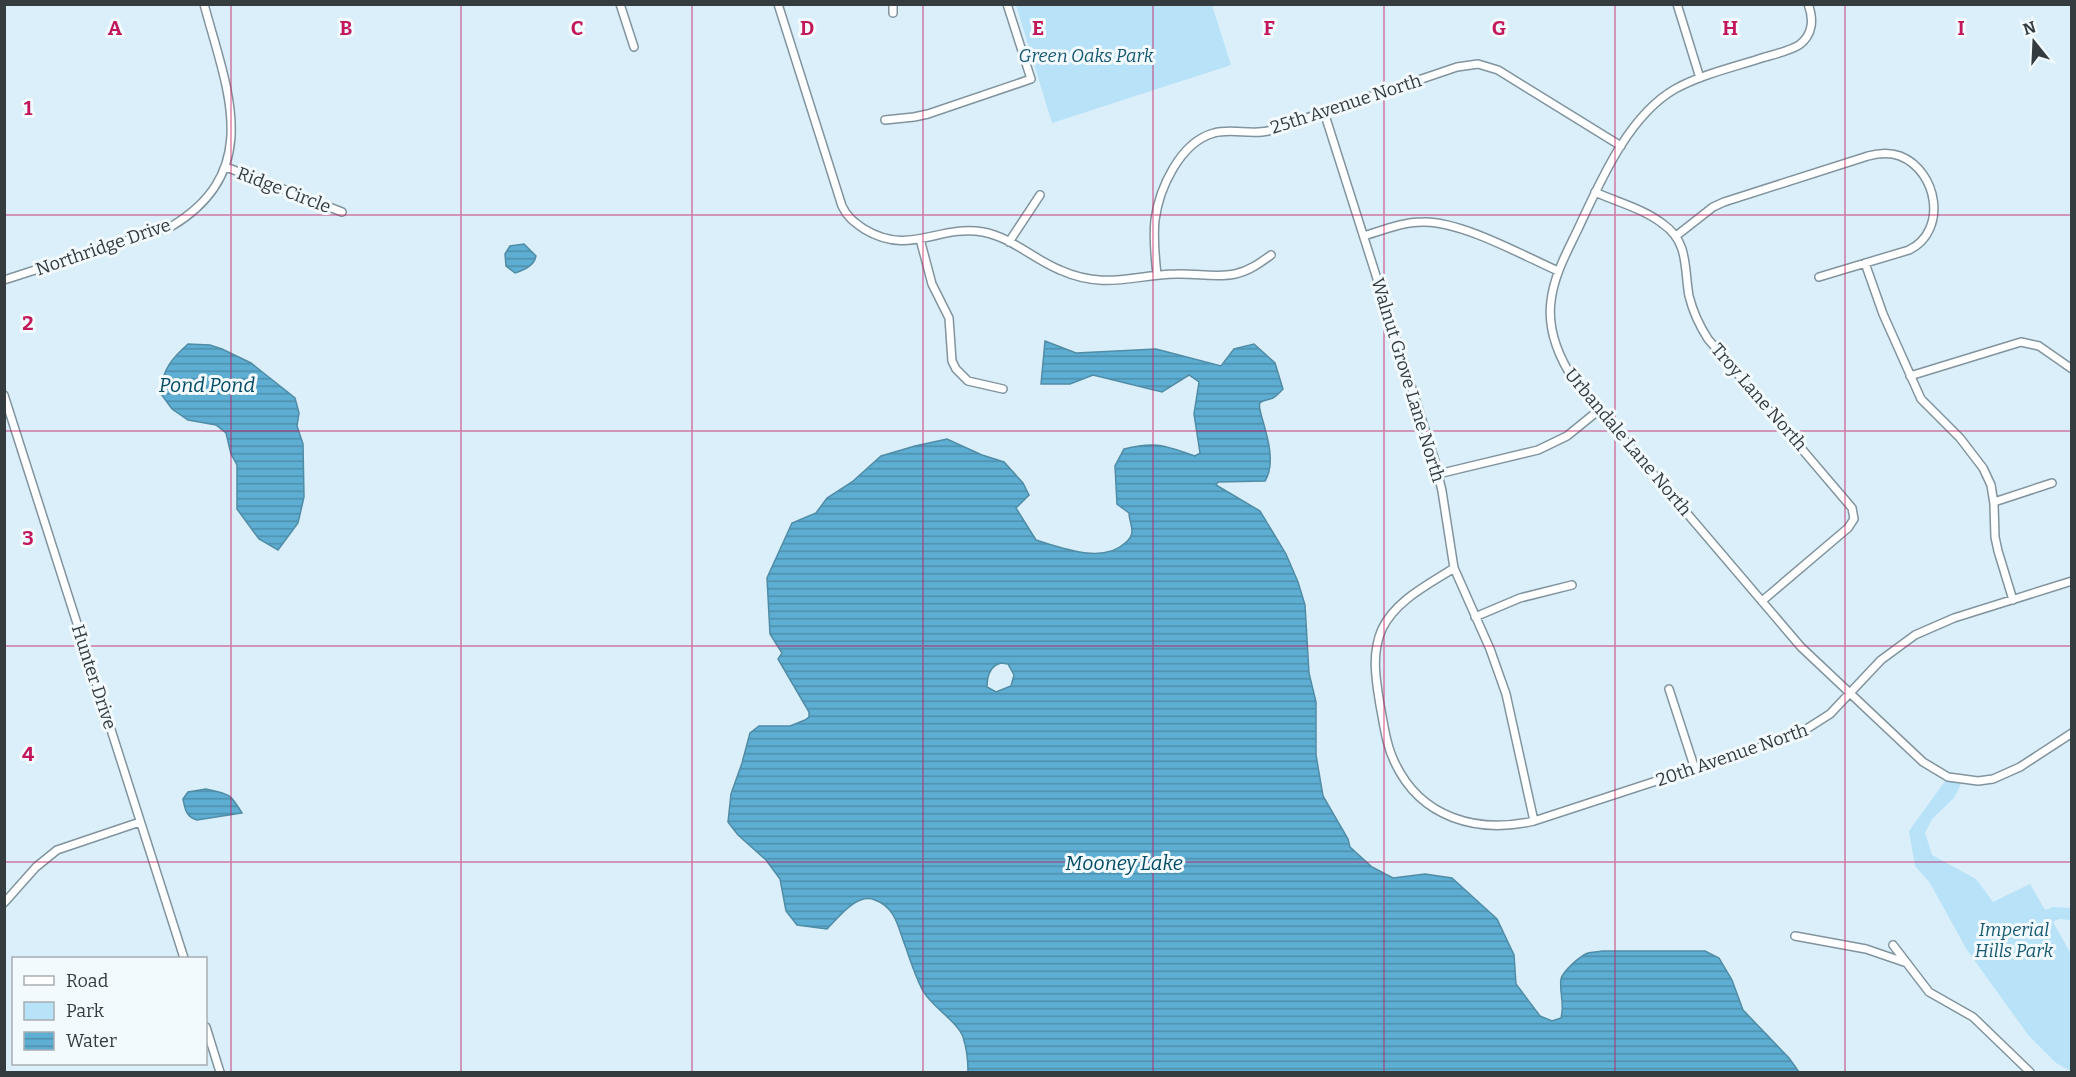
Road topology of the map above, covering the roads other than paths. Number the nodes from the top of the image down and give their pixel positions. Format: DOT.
graph roads {
  1 [pos="204,4"];
  2 [pos="620,4"];
  3 [pos="778,4"];
  4 [pos="893,4"];
  5 [pos="1007,4"];
  6 [pos="1677,4"];
  7 [pos="1808,4"];
  8 [pos="893,13"];
  9 [pos="634,47"];
  10 [pos="1700,78"];
  11 [pos="1324,112"];
  12 [pos="885,120"];
  13 [pos="1621,146"];
  14 [pos="226,167"];
  15 [pos="1595,192"];
  16 [pos="1040,195"];
  17 [pos="342,212"];
  18 [pos="1364,236"];
  19 [pos="1676,236"];
  20 [pos="920,239"];
  21 [pos="1009,242"];
  22 [pos="1271,255"];
  23 [pos="1865,263"];
  24 [pos="1558,271"];
  25 [pos="1157,275"];
  26 [pos="1819,277"];
  27 [pos="4,280"];
  28 [pos="2072,369"];
  29 [pos="1911,376"];
  30 [pos="1003,389"];
  31 [pos="4,395"];
  32 [pos="1599,410"];
  33 [pos="1438,474"];
  34 [pos="2052,483"];
  35 [pos="1994,502"];
  36 [pos="1454,568"];
  37 [pos="2072,581"];
  38 [pos="1572,585"];
  39 [pos="2013,600"];
  40 [pos="1762,601"];
  41 [pos="1475,617"];
  42 [pos="1669,689"];
  43 [pos="1850,693"];
  44 [pos="2072,733"];
  45 [pos="1695,769"];
  46 [pos="1533,821"];
  47 [pos="140,822"];
  48 [pos="4,903"];
  49 [pos="1796,936"];
  50 [pos="1893,945"];
  51 [pos="184,957"];
  52 [pos="1907,963"];
  53 [pos="207,1030"];
  54 [pos="220,1072"];
  55 [pos="2030,1072"];
  1 -- 14 [label="street, Northridge Drive"];
  2 -- 9 [label="street"];
  3 -- 20 [label="street"];
  4 -- 8 [label="street"];
  5 -- 12 [label="street"];
  6 -- 10 [label="street"];
  7 -- 10 [label="street, Urbandale Lane North"];
  10 -- 13 [label="street, Urbandale Lane North"];
  11 -- 13 [label="street, 25th Avenue North"];
  11 -- 18 [label="street, Walnut Grove Lane North"];
  11 -- 25 [label="street, 25th Avenue North"];
  13 -- 15 [label="street, Urbandale Lane North"];
  14 -- 17 [label="street, Ridge Circle"];
  14 -- 27 [label="street, Northridge Drive"];
  15 -- 19 [label="street"];
  15 -- 24 [label="street, Urbandale Lane North"];
  16 -- 21 [label="street"];
  18 -- 24 [label="street"];
  18 -- 33 [label="street, Walnut Grove Lane North"];
  19 -- 23 [label="street"];
  19 -- 40 [label="street, Troy Lane North"];
  20 -- 21 [label="street"];
  20 -- 30 [label="street"];
  21 -- 25 [label="street"];
  22 -- 25 [label="street"];
  23 -- 26 [label="street"];
  23 -- 29 [label="street"];
  24 -- 32 [label="street, Urbandale Lane North"];
  28 -- 29 [label="street"];
  29 -- 35 [label="street"];
  31 -- 47 [label="street, Hunter Drive"];
  32 -- 33 [label="street"];
  32 -- 40 [label="street, Urbandale Lane North"];
  33 -- 36 [label="street, Walnut Grove Lane North"];
  34 -- 35 [label="street"];
  35 -- 39 [label="street"];
  36 -- 41 [label="street, Walnut Grove Lane North"];
  36 -- 46 [label="street, 20th Avenue North"];
  37 -- 39 [label="street, 20th Avenue North"];
  38 -- 41 [label="street"];
  39 -- 43 [label="street, 20th Avenue North"];
  40 -- 43 [label="street, Urbandale Lane North"];
  41 -- 46 [label="street, Walnut Grove Lane North"];
  42 -- 45 [label="street"];
  43 -- 44 [label="street, Urbandale Lane North"];
  43 -- 45 [label="street, 20th Avenue North"];
  45 -- 46 [label="street, 20th Avenue North"];
  47 -- 48 [label="street"];
  47 -- 51 [label="street, Hunter Drive"];
  49 -- 52 [label="street"];
  50 -- 52 [label="street"];
  52 -- 55 [label="street"];
  53 -- 54 [label="street"];
}
